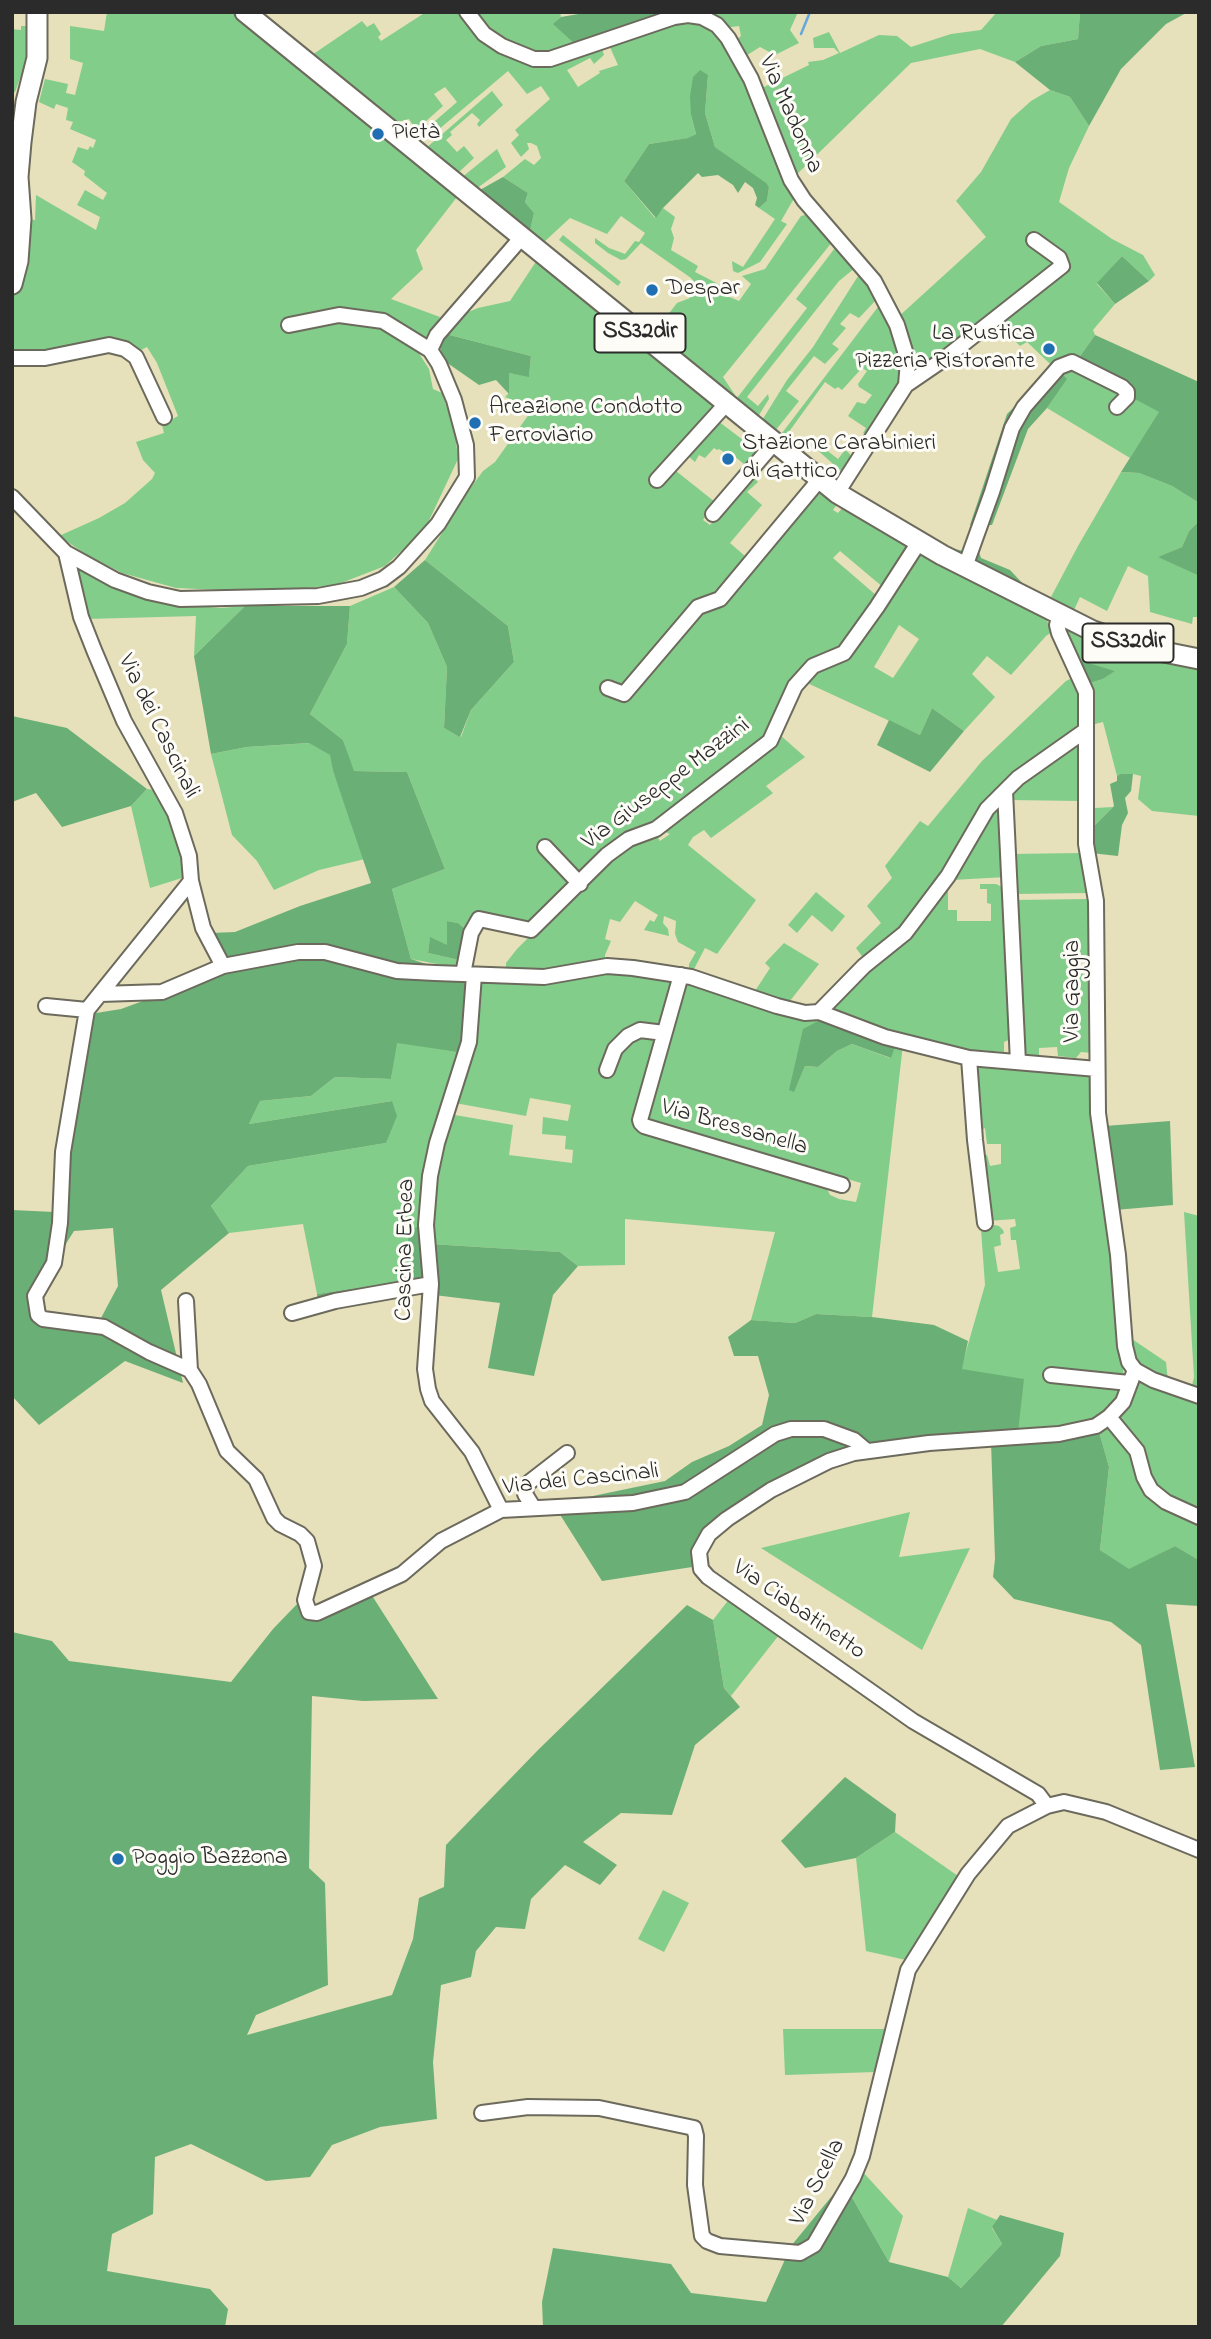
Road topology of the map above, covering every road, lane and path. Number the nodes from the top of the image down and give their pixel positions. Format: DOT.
graph roads {
  1 [pos="37,12"];
  2 [pos="245,12"];
  3 [pos="467,12"];
  4 [pos="522,237"];
  5 [pos="1034,240"];
  6 [pos="12,284"];
  7 [pos="289,325"];
  8 [pos="430,350"];
  9 [pos="12,358"];
  10 [pos="906,385"];
  11 [pos="726,404"];
  12 [pos="1117,407"];
  13 [pos="164,417"];
  14 [pos="774,443"];
  15 [pos="657,480"];
  16 [pos="820,480"];
  17 [pos="837,493"];
  18 [pos="13,500"];
  19 [pos="713,514"];
  20 [pos="919,542"];
  21 [pos="66,553"];
  22 [pos="965,567"];
  23 [pos="1060,615"];
  24 [pos="1199,659"];
  25 [pos="605,685"];
  26 [pos="1086,730"];
  27 [pos="1005,791"];
  28 [pos="544,847"];
  29 [pos="191,881"];
  30 [pos="580,884"];
  31 [pos="531,930"];
  32 [pos="223,966"];
  33 [pos="469,974"];
  34 [pos="681,975"];
  35 [pos="100,994"];
  36 [pos="46,1006"];
  37 [pos="87,1010"];
  38 [pos="819,1012"];
  39 [pos="664,1032"];
  40 [pos="969,1058"];
  41 [pos="1018,1062"];
  42 [pos="1097,1069"];
  43 [pos="607,1070"];
  44 [pos="842,1185"];
  45 [pos="985,1223"];
  46 [pos="431,1284"];
  47 [pos="186,1301"];
  48 [pos="292,1312"];
  49 [pos="190,1370"];
  50 [pos="1051,1375"];
  51 [pos="1132,1377"];
  52 [pos="1199,1396"];
  53 [pos="1109,1417"];
  54 [pos="854,1440"];
  55 [pos="930,1443"];
  56 [pos="867,1451"];
  57 [pos="567,1453"];
  58 [pos="533,1507"];
  59 [pos="501,1510"];
  60 [pos="1199,1517"];
  61 [pos="1047,1806"];
  62 [pos="1199,1850"];
  63 [pos="482,2113"];
  1 -- 6 [label="main road"];
  2 -- 4 [label="main road, SS32dir"];
  3 -- 10 [label="street, Via Madonna"];
  4 -- 8 [label="street"];
  4 -- 11 [label="main road, SS32dir"];
  5 -- 10 [label="street"];
  7 -- 8 [label="street"];
  8 -- 21 [label="street"];
  9 -- 13 [label="street"];
  10 -- 17 [label="street"];
  11 -- 14 [label="main road, SS32dir"];
  11 -- 15 [label="street"];
  12 -- 22 [label="street"];
  14 -- 16 [label="main road, SS32dir"];
  14 -- 19 [label="street"];
  16 -- 17 [label="main road, SS32dir"];
  16 -- 25 [label="street"];
  17 -- 20 [label="main road, SS32dir"];
  18 -- 21 [label="street"];
  20 -- 22 [label="main road, SS32dir"];
  20 -- 30 [label="street, Via Giuseppe Mazzini"];
  21 -- 29 [label="street, Via dei Cascinali"];
  22 -- 23 [label="main road, SS32dir"];
  23 -- 24 [label="main road, SS32dir"];
  23 -- 26 [label="street, Via Gaggia"];
  26 -- 27 [label="street"];
  26 -- 42 [label="street, Via Gaggia"];
  27 -- 38 [label="street"];
  27 -- 41 [label="street"];
  28 -- 30 [label="street"];
  29 -- 32 [label="street, Via dei Cascinali"];
  29 -- 35 [label="street"];
  30 -- 31 [label="street, Via Giuseppe Mazzini"];
  31 -- 33 [label="street, Cascina Erbea"];
  32 -- 33 [label="street"];
  32 -- 35 [label="street"];
  33 -- 34 [label="street"];
  33 -- 46 [label="street, Cascina Erbea"];
  34 -- 38 [label="street"];
  34 -- 39 [label="street, Via Bressanella"];
  35 -- 37 [label="street"];
  36 -- 37 [label="street"];
  37 -- 49 [label="street"];
  38 -- 40 [label="street"];
  39 -- 43 [label="street"];
  39 -- 44 [label="street, Via Bressanella"];
  40 -- 41 [label="street"];
  40 -- 45 [label="street"];
  41 -- 42 [label="street"];
  42 -- 51 [label="street, Via Gaggia"];
  46 -- 48 [label="street"];
  46 -- 59 [label="street, Cascina Erbea"];
  47 -- 49 [label="street"];
  49 -- 59 [label="street, Via dei Cascinali"];
  50 -- 51 [label="street"];
  51 -- 52 [label="street"];
  51 -- 53 [label="street"];
  53 -- 55 [label="street, Via Ciabatinetto"];
  53 -- 60 [label="street"];
  54 -- 55 [label="street, Via dei Cascinali"];
  54 -- 56 [label="street, Via dei Cascinali"];
  54 -- 58 [label="street, Via dei Cascinali"];
  55 -- 56 [label="street, Via Ciabatinetto"];
  56 -- 61 [label="street, Via Ciabatinetto"];
  57 -- 58 [label="street"];
  58 -- 59 [label="street, Via dei Cascinali"];
  61 -- 62 [label="street"];
  61 -- 63 [label="street, Via Scella"];
}
